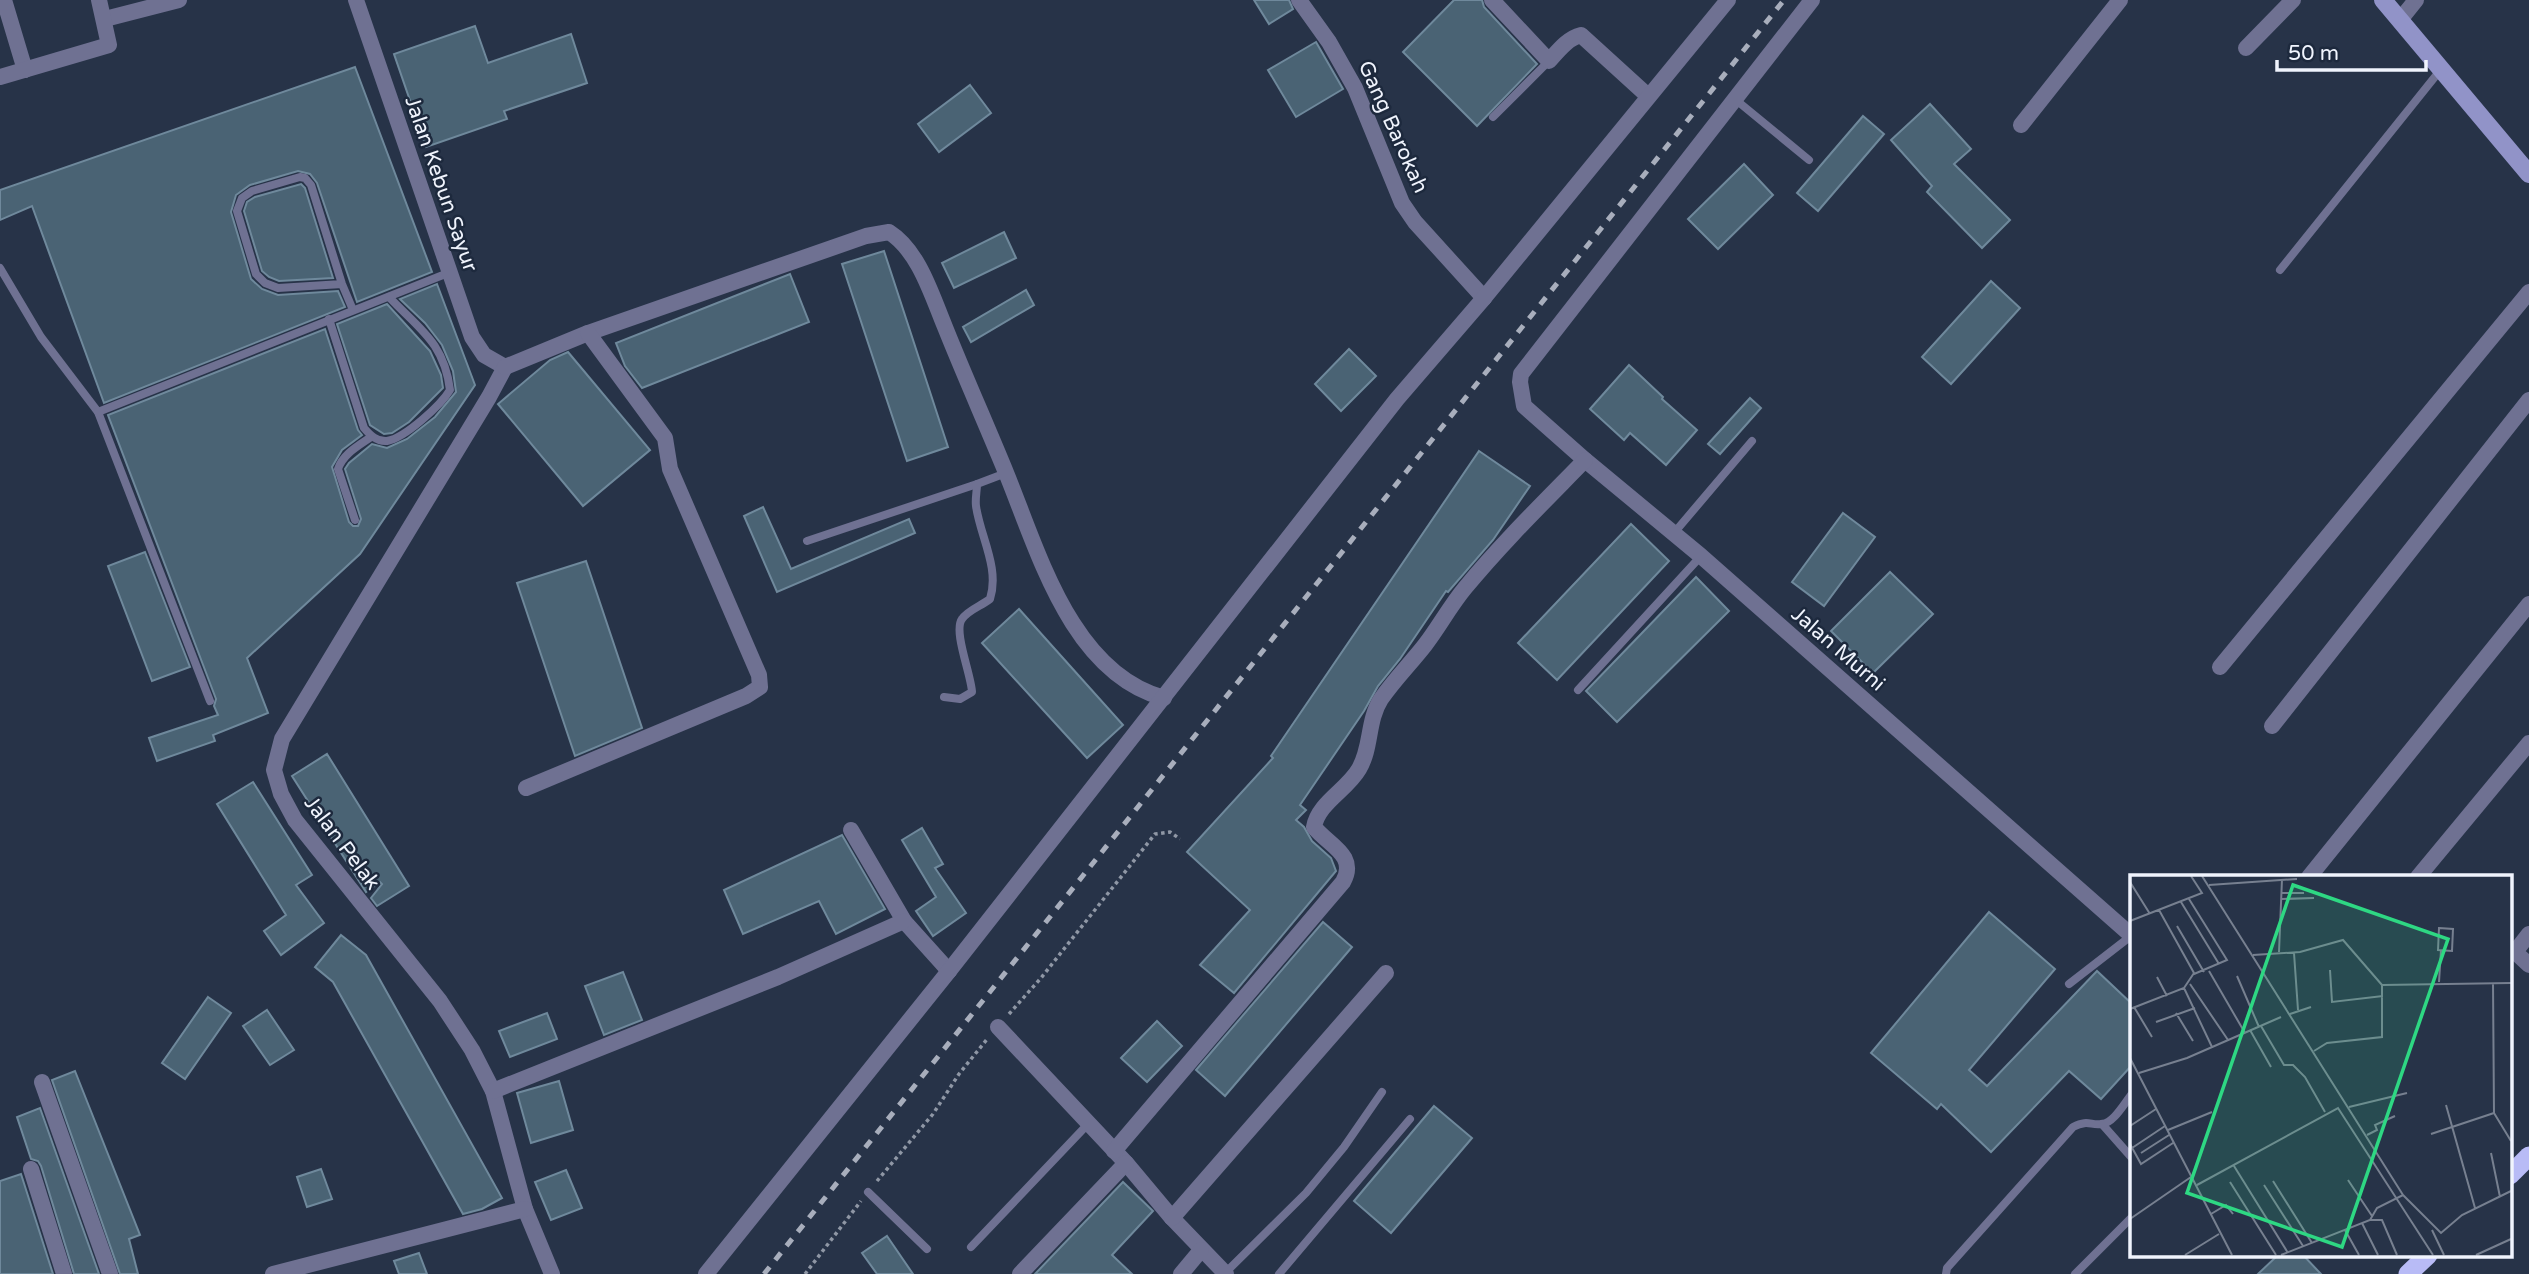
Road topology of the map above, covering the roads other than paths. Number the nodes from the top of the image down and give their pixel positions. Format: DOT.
graph roads {
  1 [pos="4,0"];
  2 [pos="99,0"];
  3 [pos="179,0"];
  4 [pos="356,0"];
  5 [pos="1299,0"];
  6 [pos="1492,0"];
  7 [pos="1728,0"];
  8 [pos="1812,0"];
  9 [pos="2120,0"];
  10 [pos="2293,0"];
  11 [pos="2382,0"];
  12 [pos="2416,0"];
  13 [pos="162,2"];
  14 [pos="105,19"];
  15 [pos="2400,20"];
  16 [pos="2246,48"];
  17 [pos="1549,61"];
  18 [pos="2442,68"];
  19 [pos="25,69"];
  20 [pos="0,77"];
  21 [pos="1648,96"];
  22 [pos="1741,104"];
  23 [pos="1493,117"];
  24 [pos="2021,125"];
  25 [pos="1809,160"];
  26 [pos="2528,171"];
  27 [pos="0,268"];
  28 [pos="2280,270"];
  29 [pos="448,273"];
  30 [pos="342,284"];
  31 [pos="2529,292"];
  32 [pos="389,297"];
  33 [pos="1484,298"];
  34 [pos="353,310"];
  35 [pos="329,319"];
  36 [pos="588,333"];
  37 [pos="505,367"];
  38 [pos="2529,400"];
  39 [pos="98,412"];
  40 [pos="371,437"];
  41 [pos="1752,441"];
  42 [pos="1585,460"];
  43 [pos="1006,473"];
  44 [pos="977,484"];
  45 [pos="355,520"];
  46 [pos="1674,533"];
  47 [pos="807,541"];
  48 [pos="1701,556"];
  49 [pos="2529,604"];
  50 [pos="2220,667"];
  51 [pos="1578,690"];
  52 [pos="944,698"];
  53 [pos="1164,698"];
  54 [pos="210,701"];
  55 [pos="2272,726"];
  56 [pos="2529,743"];
  57 [pos="526,788"];
  58 [pos="851,830"];
  59 [pos="2311,875"];
  60 [pos="2420,875"];
  61 [pos="904,921"];
  62 [pos="2529,934"];
  63 [pos="2130,935"];
  64 [pos="2130,937"];
  65 [pos="2513,950"];
  66 [pos="2529,965"];
  67 [pos="950,971"];
  68 [pos="1386,973"];
  69 [pos="2069,984"];
  70 [pos="998,1027"];
  71 [pos="42,1082"];
  72 [pos="494,1091"];
  73 [pos="1382,1092"];
  74 [pos="2130,1096"];
  75 [pos="1410,1119"];
  76 [pos="1088,1124"];
  77 [pos="2102,1124"];
  78 [pos="1114,1151"];
  79 [pos="2130,1156"];
  80 [pos="2529,1156"];
  81 [pos="1126,1163"];
  82 [pos="31,1169"];
  83 [pos="2512,1173"];
  84 [pos="869,1195"];
  85 [pos="525,1209"];
  86 [pos="1172,1218"];
  87 [pos="2130,1219"];
  88 [pos="971,1247"];
  89 [pos="927,1249"];
  90 [pos="1201,1250"];
  91 [pos="2427,1256"];
  92 [pos="1225,1273"];
  93 [pos="64,1274"];
  94 [pos="110,1274"];
  95 [pos="273,1274"];
  96 [pos="552,1274"];
  97 [pos="706,1274"];
  98 [pos="1020,1274"];
  99 [pos="1181,1274"];
  100 [pos="1279,1274"];
  101 [pos="1946,1274"];
  102 [pos="2075,1274"];
  103 [pos="2408,1274"];
  1 -- 19 [label="street"];
  2 -- 14 [label="street"];
  3 -- 13 [label="street"];
  4 -- 29 [label="street, Jalan Kebun Sayur"];
  5 -- 33 [label="street, Gang Barokah"];
  6 -- 17 [label="street"];
  7 -- 21 [label="street"];
  8 -- 22 [label="street"];
  9 -- 24 [label="street"];
  10 -- 16 [label="street"];
  11 -- 15 [label="main road"];
  12 -- 15 [label="street"];
  13 -- 14 [label="street"];
  14 -- 19 [label="street"];
  15 -- 18 [label="main road"];
  17 -- 21 [label="street"];
  17 -- 23 [label="lane"];
  18 -- 26 [label="main road"];
  18 -- 28 [label="lane"];
  19 -- 20 [label="street"];
  21 -- 33 [label="street"];
  22 -- 25 [label="lane"];
  22 -- 42 [label="street, Jalan Murni"];
  27 -- 39 [label="lane"];
  29 -- 32 [label="lane"];
  29 -- 37 [label="street, Jalan Kebun Sayur"];
  30 -- 30 [label="lane"];
  30 -- 34 [label="lane"];
  31 -- 50 [label="street"];
  32 -- 34 [label="lane"];
  32 -- 40 [label="lane"];
  33 -- 53 [label="street"];
  34 -- 35 [label="lane"];
  35 -- 39 [label="lane"];
  35 -- 40 [label="lane"];
  36 -- 37 [label="street"];
  36 -- 43 [label="street"];
  36 -- 57 [label="street"];
  37 -- 72 [label="street, Jalan Pelak"];
  38 -- 55 [label="street"];
  39 -- 54 [label="lane"];
  40 -- 45 [label="lane"];
  41 -- 46 [label="lane"];
  42 -- 46 [label="street, Jalan Murni"];
  42 -- 78 [label="street"];
  43 -- 44 [label="lane"];
  43 -- 53 [label="street"];
  44 -- 47 [label="lane"];
  44 -- 52 [label="lane"];
  46 -- 48 [label="street, Jalan Murni"];
  48 -- 51 [label="lane"];
  48 -- 63 [label="street, Jalan Murni"];
  49 -- 59 [label="street"];
  53 -- 67 [label="street"];
  56 -- 60 [label="street"];
  58 -- 61 [label="street"];
  61 -- 67 [label="street"];
  61 -- 72 [label="street"];
  62 -- 65 [label="street"];
  64 -- 69 [label="lane"];
  65 -- 66 [label="street"];
  67 -- 97 [label="street"];
  68 -- 86 [label="street"];
  70 -- 76 [label="street"];
  71 -- 94 [label="street"];
  72 -- 85 [label="street, Jalan Pelak"];
  73 -- 92 [label="lane"];
  74 -- 77 [label="lane"];
  75 -- 100 [label="lane"];
  76 -- 78 [label="street"];
  76 -- 88 [label="lane"];
  77 -- 79 [label="lane"];
  77 -- 101 [label="lane"];
  78 -- 81 [label="street"];
  80 -- 83 [label="highway"];
  81 -- 86 [label="street"];
  81 -- 98 [label="street"];
  82 -- 93 [label="street"];
  84 -- 89 [label="lane"];
  85 -- 95 [label="street"];
  85 -- 96 [label="street, Jalan Pelak"];
  86 -- 90 [label="street"];
  87 -- 102 [label="lane"];
  90 -- 92 [label="street"];
  90 -- 99 [label="street"];
  91 -- 103 [label="highway"];
}
